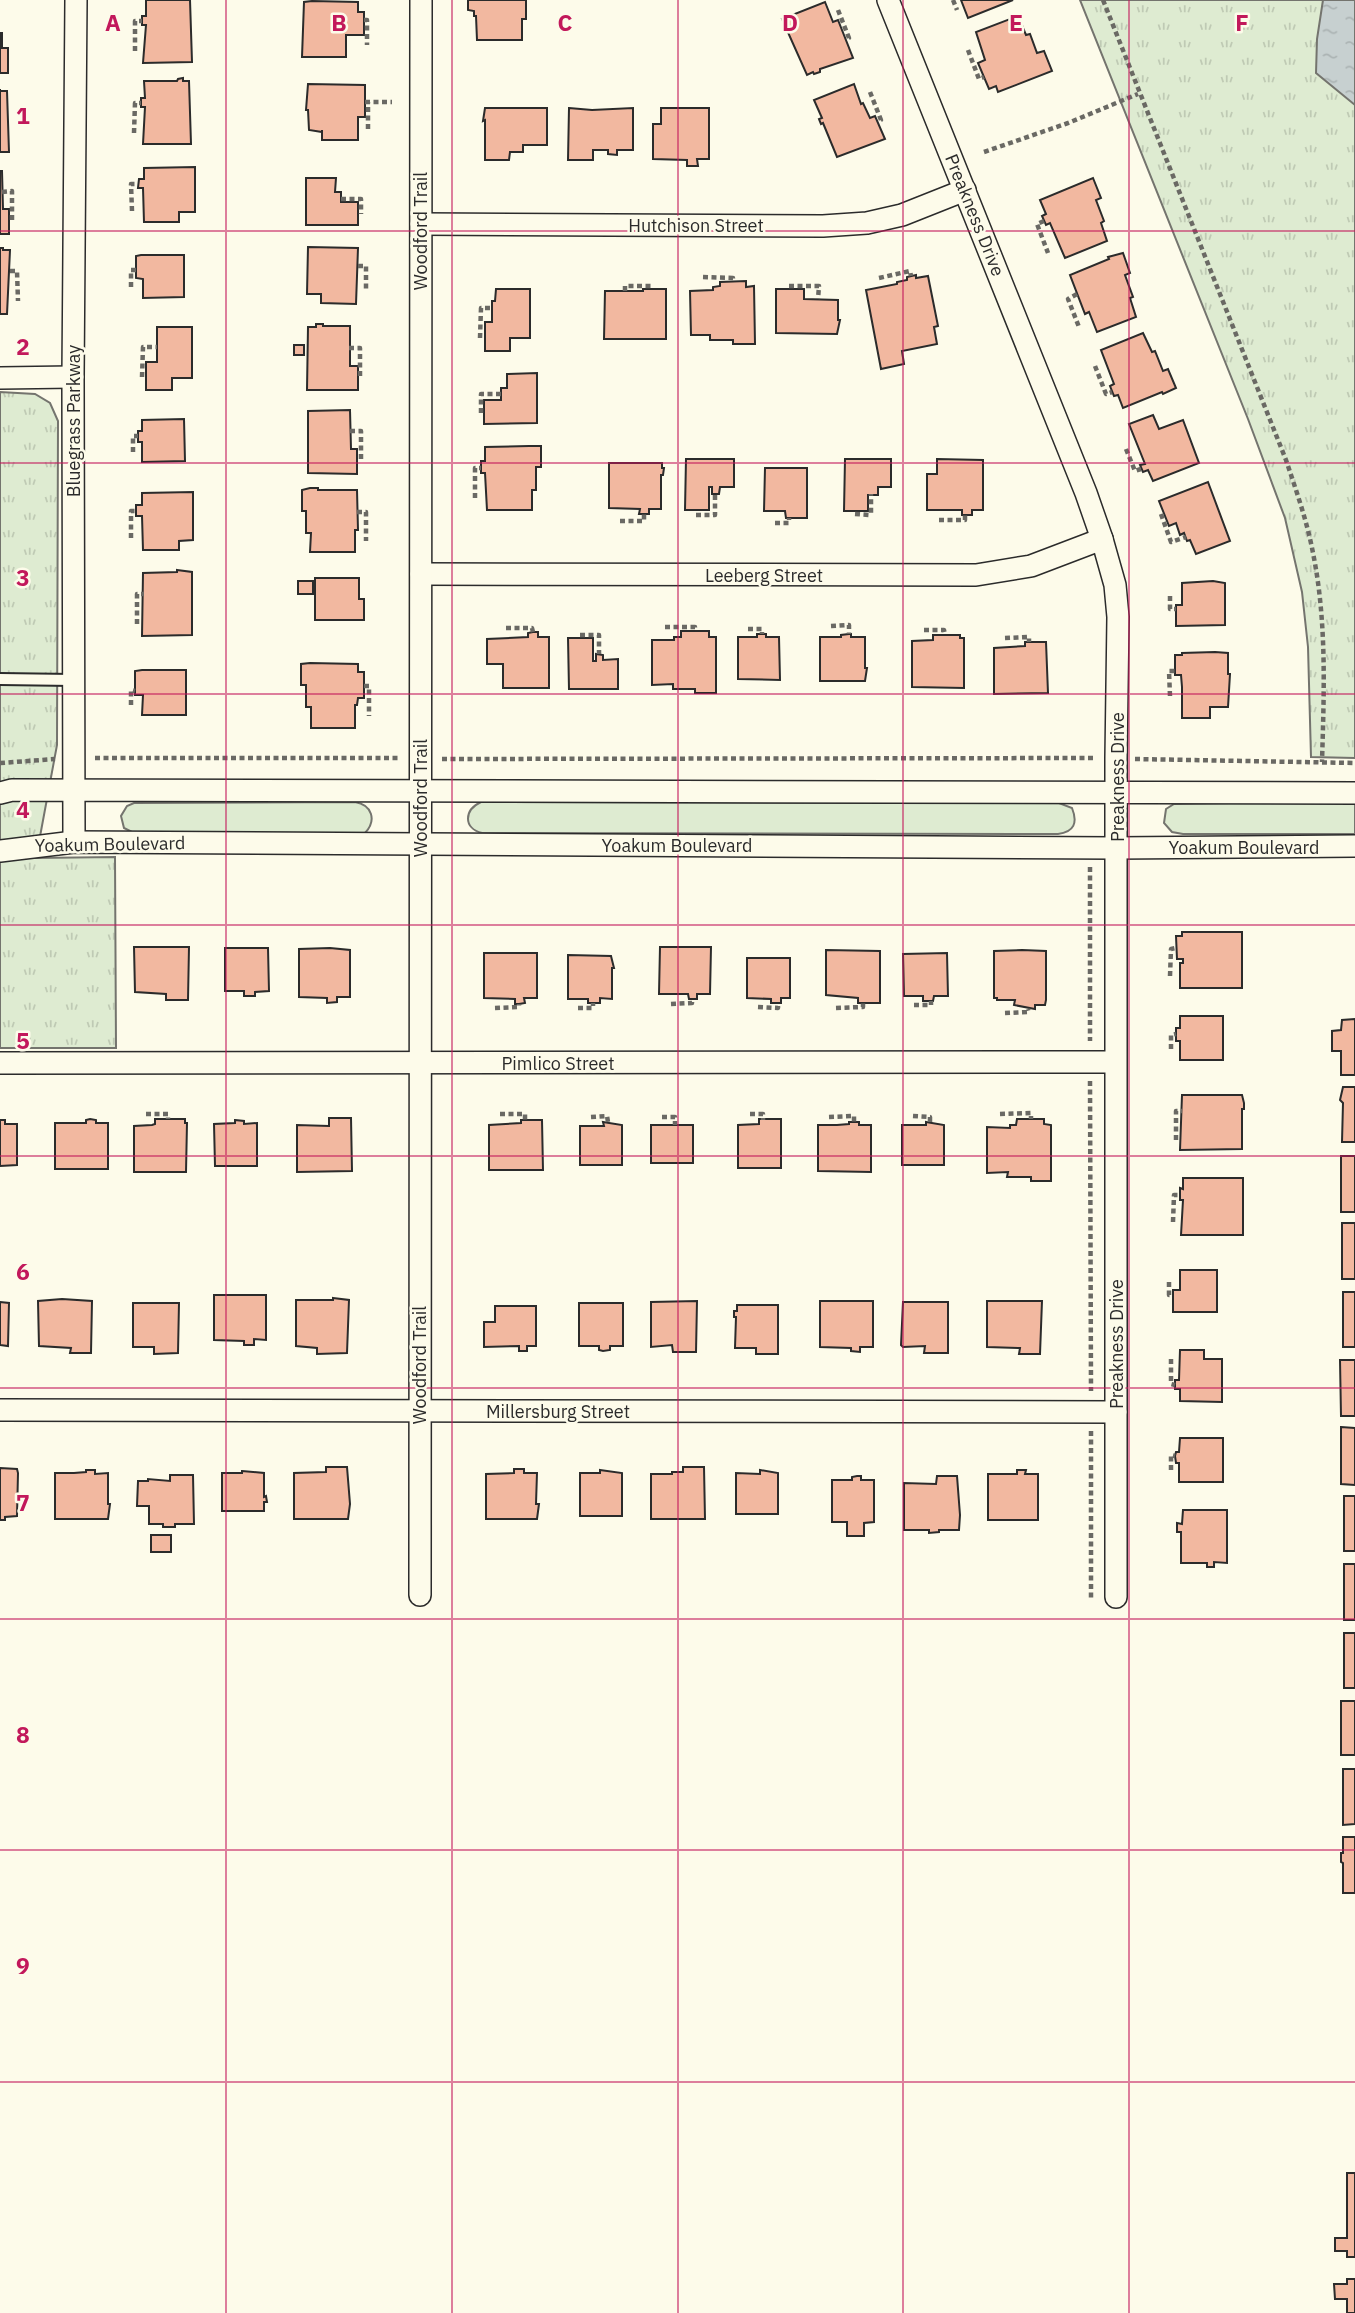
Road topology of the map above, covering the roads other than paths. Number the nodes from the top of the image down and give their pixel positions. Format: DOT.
graph roads {
  1 [pos="76,0"];
  2 [pos="421,0"];
  3 [pos="888,0"];
  4 [pos="965,190"];
  5 [pos="421,224"];
  6 [pos="73,377"];
  7 [pos="0,378"];
  8 [pos="1102,539"];
  9 [pos="421,574"];
  10 [pos="0,678"];
  11 [pos="74,680"];
  12 [pos="74,791"];
  13 [pos="421,792"];
  14 [pos="1116,792"];
  15 [pos="0,793"];
  16 [pos="1355,793"];
  17 [pos="74,842"];
  18 [pos="421,844"];
  19 [pos="1355,846"];
  20 [pos="1116,848"];
  21 [pos="0,851"];
  22 [pos="1115,1062"];
  23 [pos="0,1063"];
  24 [pos="419,1063"];
  25 [pos="0,1410"];
  26 [pos="419,1410"];
  27 [pos="1116,1412"];
  28 [pos="419,1595"];
  29 [pos="1116,1597"];
  1 -- 6 [label="street, Bluegrass Parkway"];
  2 -- 5 [label="street, Woodford Trail"];
  3 -- 4 [label="street, Preakness Drive"];
  4 -- 5 [label="street, Hutchison Street"];
  4 -- 8 [label="street, Preakness Drive"];
  5 -- 9 [label="street, Woodford Trail"];
  6 -- 7 [label="street"];
  6 -- 11 [label="street, Bluegrass Parkway"];
  8 -- 9 [label="street, Leeberg Street"];
  8 -- 14 [label="street, Preakness Drive"];
  9 -- 13 [label="street, Woodford Trail"];
  10 -- 11 [label="lane"];
  11 -- 12 [label="street, Bluegrass Parkway"];
  12 -- 13 [label="street"];
  12 -- 15 [label="street"];
  12 -- 17 [label="street, Bluegrass Parkway"];
  13 -- 14 [label="street"];
  13 -- 18 [label="street, Woodford Trail"];
  14 -- 16 [label="street"];
  14 -- 20 [label="street, Preakness Drive"];
  17 -- 18 [label="street, Yoakum Boulevard"];
  17 -- 21 [label="street, Yoakum Boulevard"];
  18 -- 20 [label="street, Yoakum Boulevard"];
  18 -- 24 [label="street, Woodford Trail"];
  19 -- 20 [label="street, Yoakum Boulevard"];
  20 -- 22 [label="street, Preakness Drive"];
  22 -- 24 [label="street, Pimlico Street"];
  22 -- 27 [label="street, Preakness Drive"];
  23 -- 24 [label="street, Pimlico Street"];
  24 -- 26 [label="street, Woodford Trail"];
  25 -- 26 [label="street, Millersburg Street"];
  26 -- 27 [label="street, Millersburg Street"];
  26 -- 28 [label="street, Woodford Trail"];
  27 -- 29 [label="street, Preakness Drive"];
}
